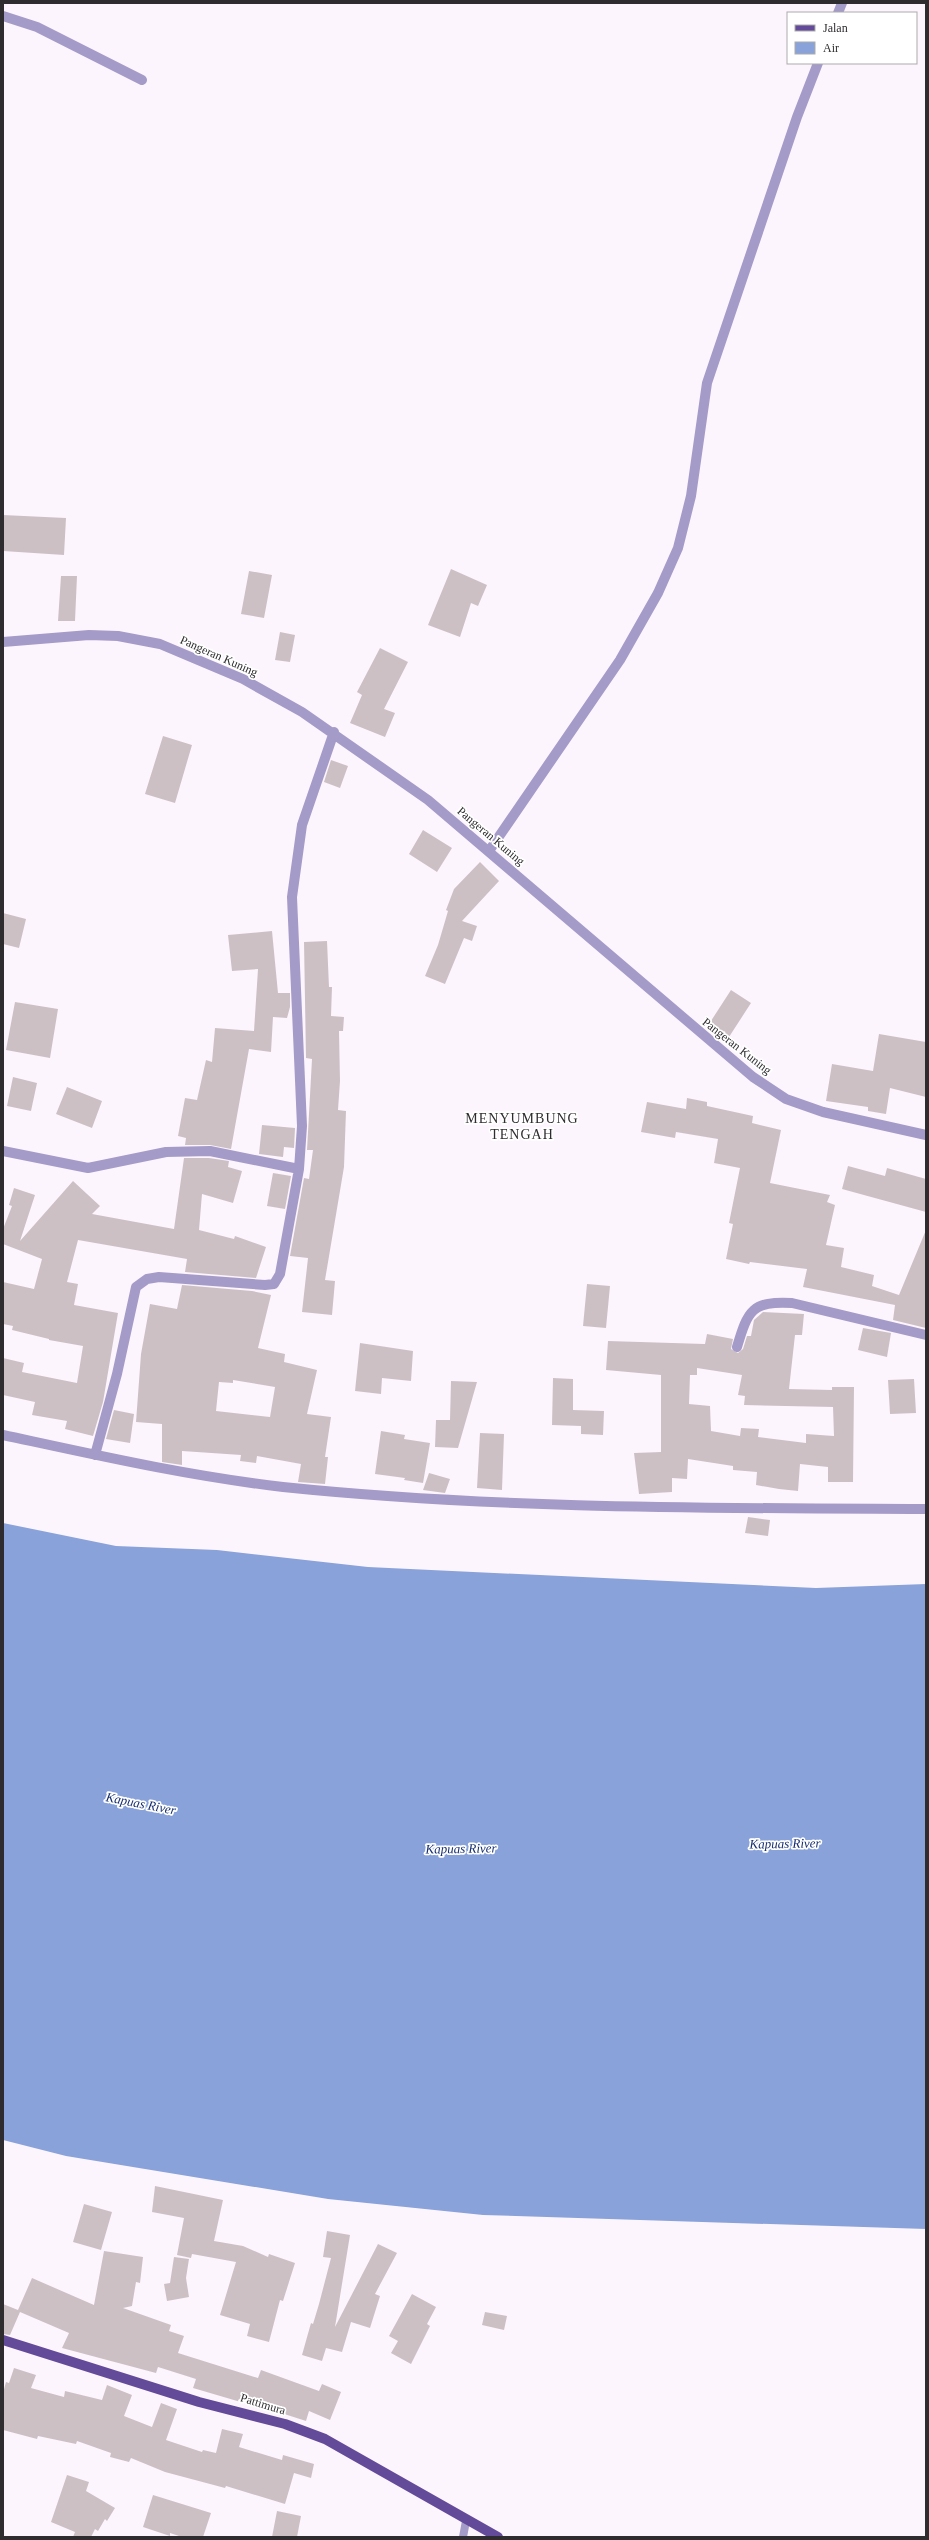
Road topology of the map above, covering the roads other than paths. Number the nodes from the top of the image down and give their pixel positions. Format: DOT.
graph roads {
  1 [pos="3,16"];
  2 [pos="818,64"];
  3 [pos="142,80"];
  4 [pos="3,642"];
  5 [pos="334,732"];
  6 [pos="489,851"];
  7 [pos="926,1135"];
  8 [pos="3,1151"];
  9 [pos="299,1169"];
  10 [pos="926,1335"];
  11 [pos="738,1347"];
  12 [pos="3,1435"];
  13 [pos="95,1455"];
  14 [pos="926,1509"];
  15 [pos="3,2340"];
  16 [pos="466,2521"];
  17 [pos="463,2537"];
  18 [pos="498,2537"];
  1 -- 3 [label="street"];
  2 -- 6 [label="street"];
  4 -- 5 [label="street, Pangeran Kuning"];
  5 -- 6 [label="street, Pangeran Kuning"];
  5 -- 9 [label="street"];
  6 -- 7 [label="street, Pangeran Kuning"];
  8 -- 9 [label="street"];
  9 -- 13 [label="street"];
  10 -- 11 [label="street"];
  12 -- 13 [label="street"];
  13 -- 14 [label="street"];
  15 -- 16 [label="main road, Pattimura"];
  16 -- 17 [label="lane"];
  16 -- 18 [label="main road, Pattimura"];
}
